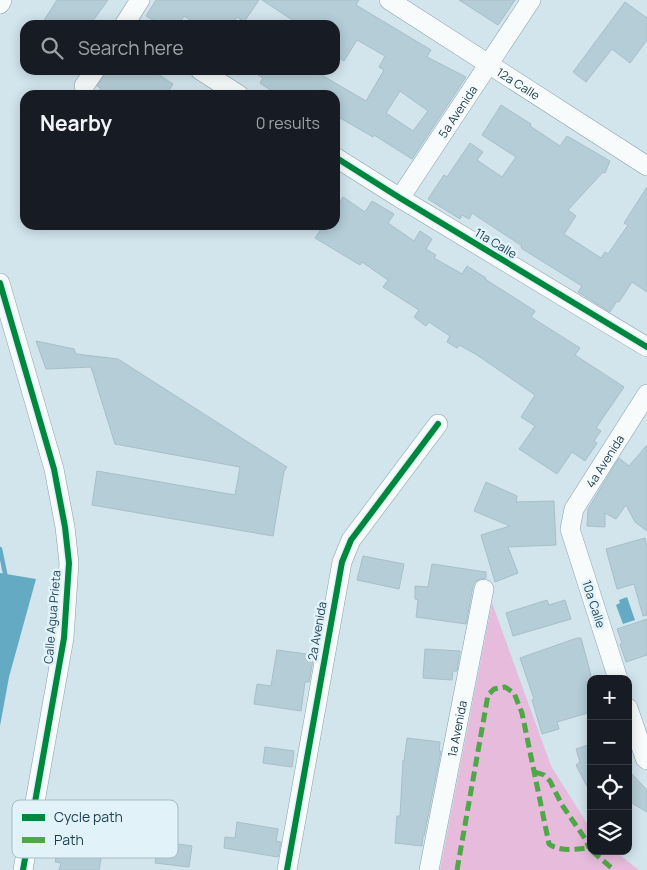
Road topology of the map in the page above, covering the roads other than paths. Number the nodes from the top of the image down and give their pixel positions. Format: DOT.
graph roads {
  1 [pos="2,0"];
  2 [pos="140,0"];
  3 [pos="390,0"];
  4 [pos="531,0"];
  5 [pos="0,4"];
  6 [pos="128,20"];
  7 [pos="489,64"];
  8 [pos="92,75"];
  9 [pos="208,75"];
  10 [pos="84,86"];
  11 [pos="231,90"];
  12 [pos="340,160"];
  13 [pos="647,166"];
  14 [pos="400,198"];
  15 [pos="0,283"];
  16 [pos="647,346"];
  17 [pos="647,394"];
  18 [pos="438,424"];
  19 [pos="570,529"];
  20 [pos="484,589"];
  21 [pos="617,675"];
  22 [pos="632,720"];
  23 [pos="647,760"];
  24 [pos="35,800"];
  25 [pos="286,870"];
  26 [pos="429,870"];
  1 -- 5 [label="street"];
  2 -- 6 [label="street"];
  3 -- 7 [label="street, 12a Calle"];
  4 -- 7 [label="street, 5a Avenida"];
  7 -- 13 [label="street, 12a Calle"];
  7 -- 14 [label="street, 5a Avenida"];
  8 -- 10 [label="street"];
  9 -- 11 [label="street"];
  12 -- 14 [label="street, 11a Calle"];
  14 -- 16 [label="street, 11a Calle"];
  15 -- 24 [label="street, Calle Agua Prieta"];
  17 -- 19 [label="street, 4a Avenida"];
  18 -- 25 [label="street, 2a Avenida"];
  19 -- 21 [label="street, 10a Calle"];
  20 -- 26 [label="street, 1a Avenida"];
  22 -- 23 [label="street"];
}
